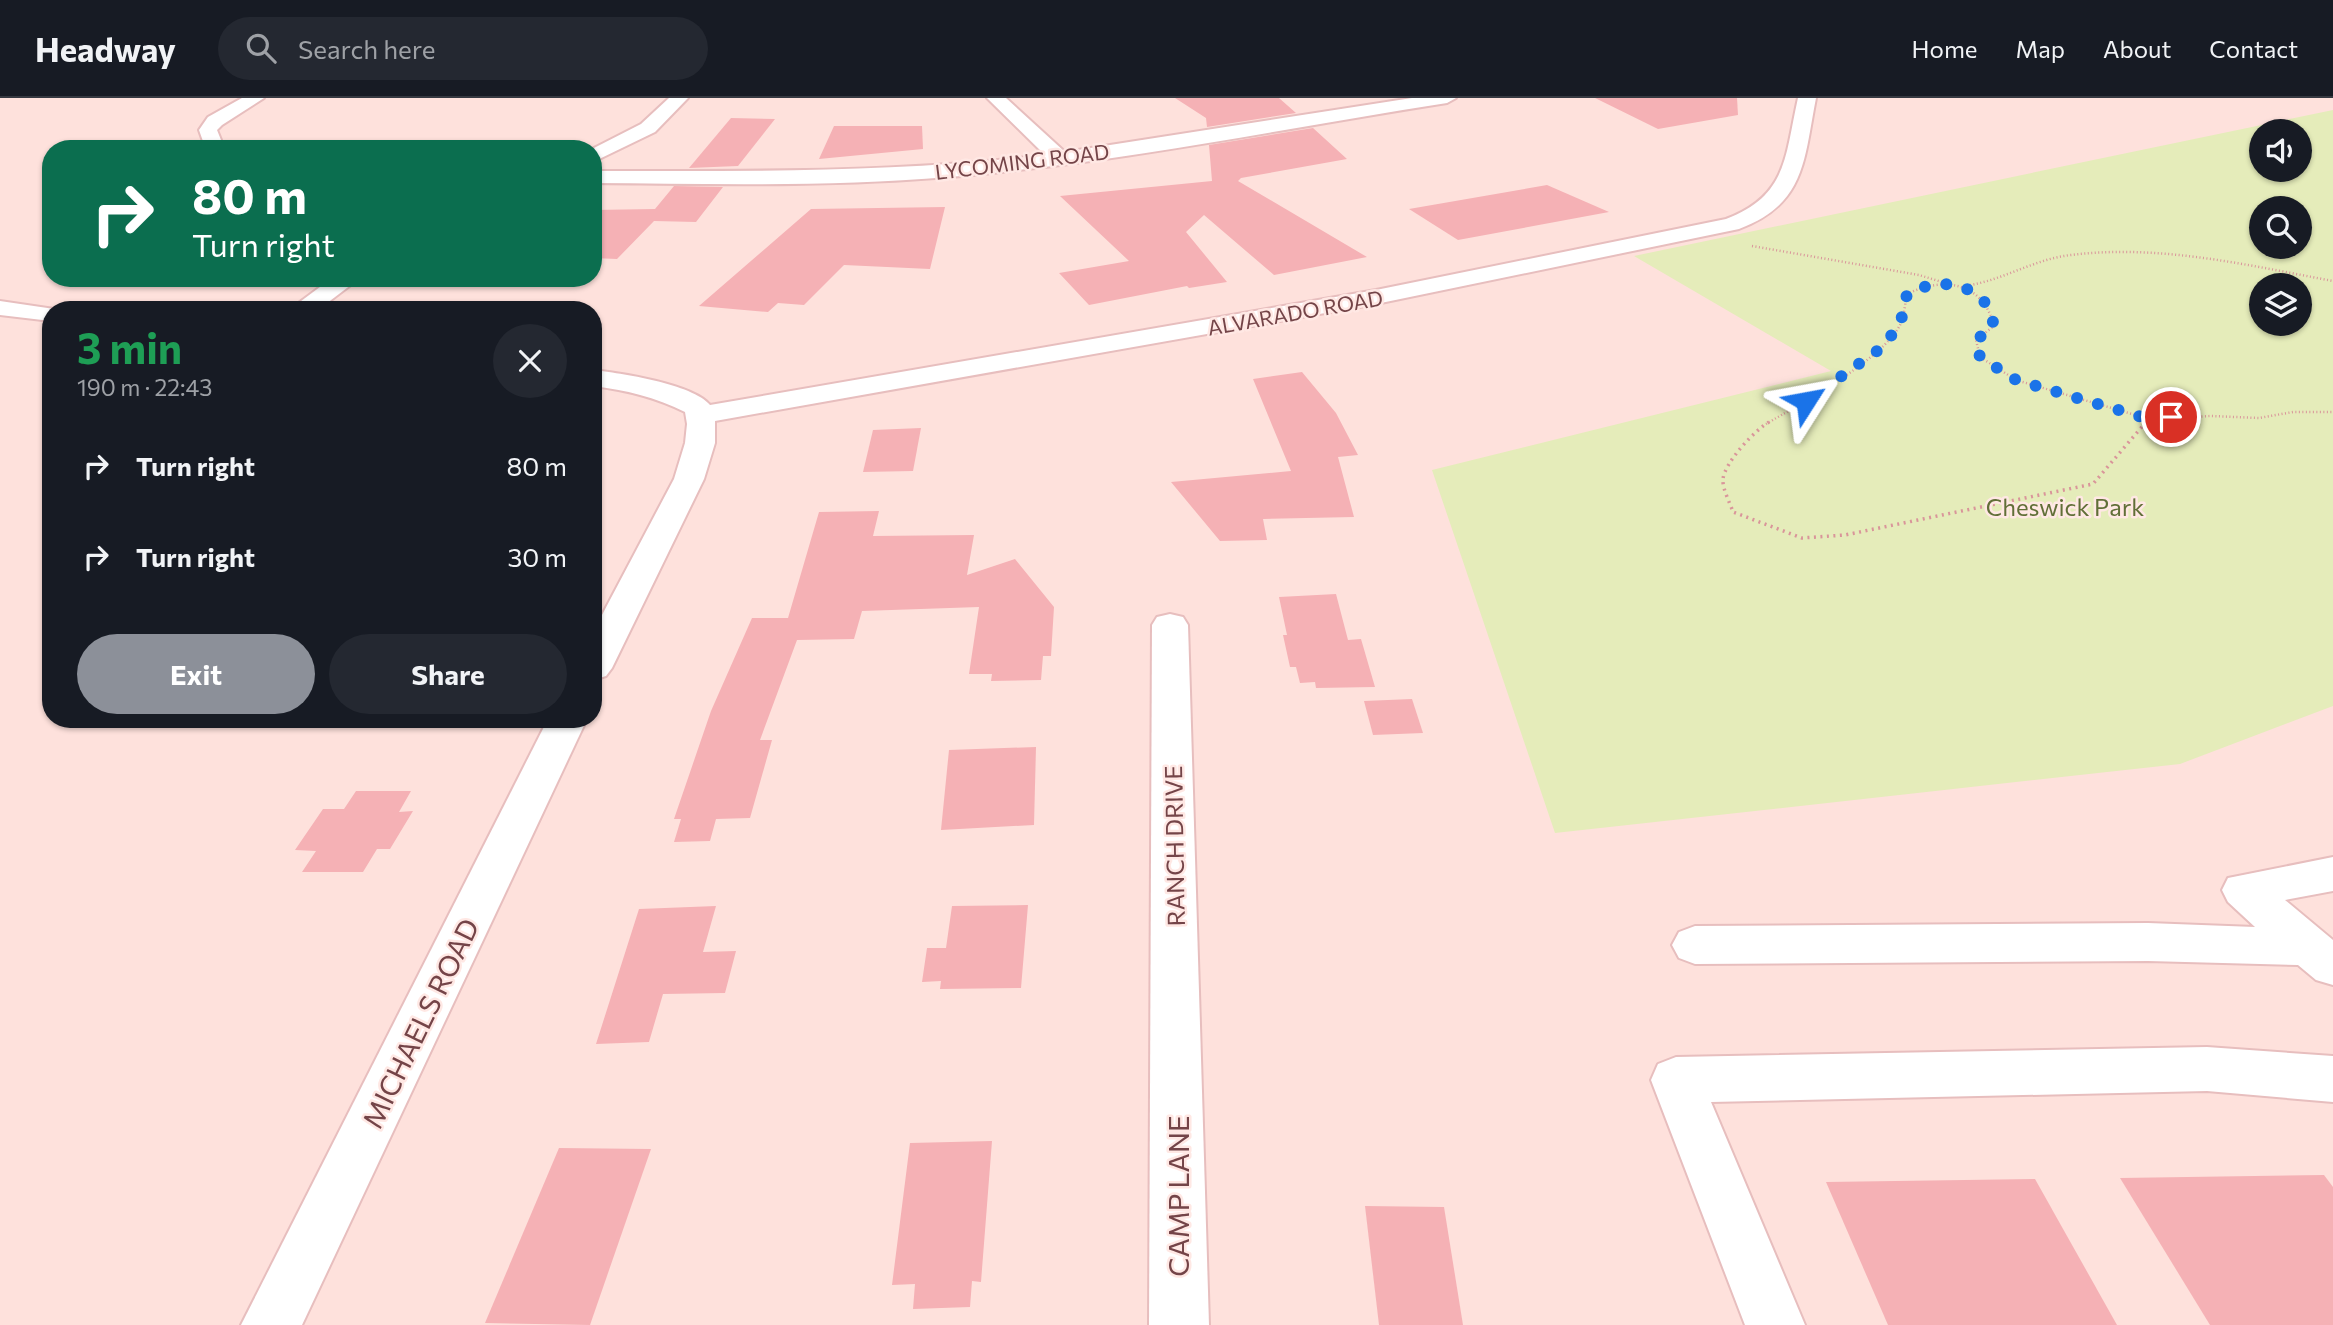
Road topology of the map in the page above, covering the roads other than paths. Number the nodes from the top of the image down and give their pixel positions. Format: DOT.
graph roads {
  1 [pos="255,98"];
  2 [pos="679,98"];
  3 [pos="996,98"];
  4 [pos="1365,98"];
  5 [pos="1447,98"];
  6 [pos="1807,98"];
  7 [pos="1389,107"];
  8 [pos="211,140"];
  9 [pos="602,151"];
  10 [pos="1060,158"];
  11 [pos="602,177"];
  12 [pos="335,287"];
  13 [pos="315,301"];
  14 [pos="0,308"];
  15 [pos="42,313"];
  16 [pos="602,380"];
  17 [pos="701,415"];
  18 [pos="1170,625"];
  19 [pos="602,650"];
  20 [pos="564,728"];
  21 [pos="2333,874"];
  22 [pos="1695,945"];
  23 [pos="2321,956"];
  24 [pos="1177,1066"];
  25 [pos="2333,1079"];
  26 [pos="271,1325"];
  27 [pos="1179,1325"];
  28 [pos="1775,1325"];
  1 -- 8 [label="street"];
  2 -- 9 [label="street"];
  3 -- 10 [label="street"];
  4 -- 7 [label="street"];
  5 -- 7 [label="street, LYCOMING ROAD"];
  6 -- 17 [label="street, ALVARADO ROAD"];
  7 -- 10 [label="street, LYCOMING ROAD"];
  10 -- 11 [label="street, LYCOMING ROAD"];
  12 -- 13 [label="street"];
  14 -- 15 [label="street"];
  16 -- 17 [label="street"];
  17 -- 19 [label="street"];
  18 -- 24 [label="street, RANCH DRIVE"];
  20 -- 26 [label="street, MICHAELS ROAD"];
  21 -- 23 [label="street"];
  22 -- 23 [label="street"];
  24 -- 27 [label="street, CAMP LANE"];
  25 -- 28 [label="street"];
}
